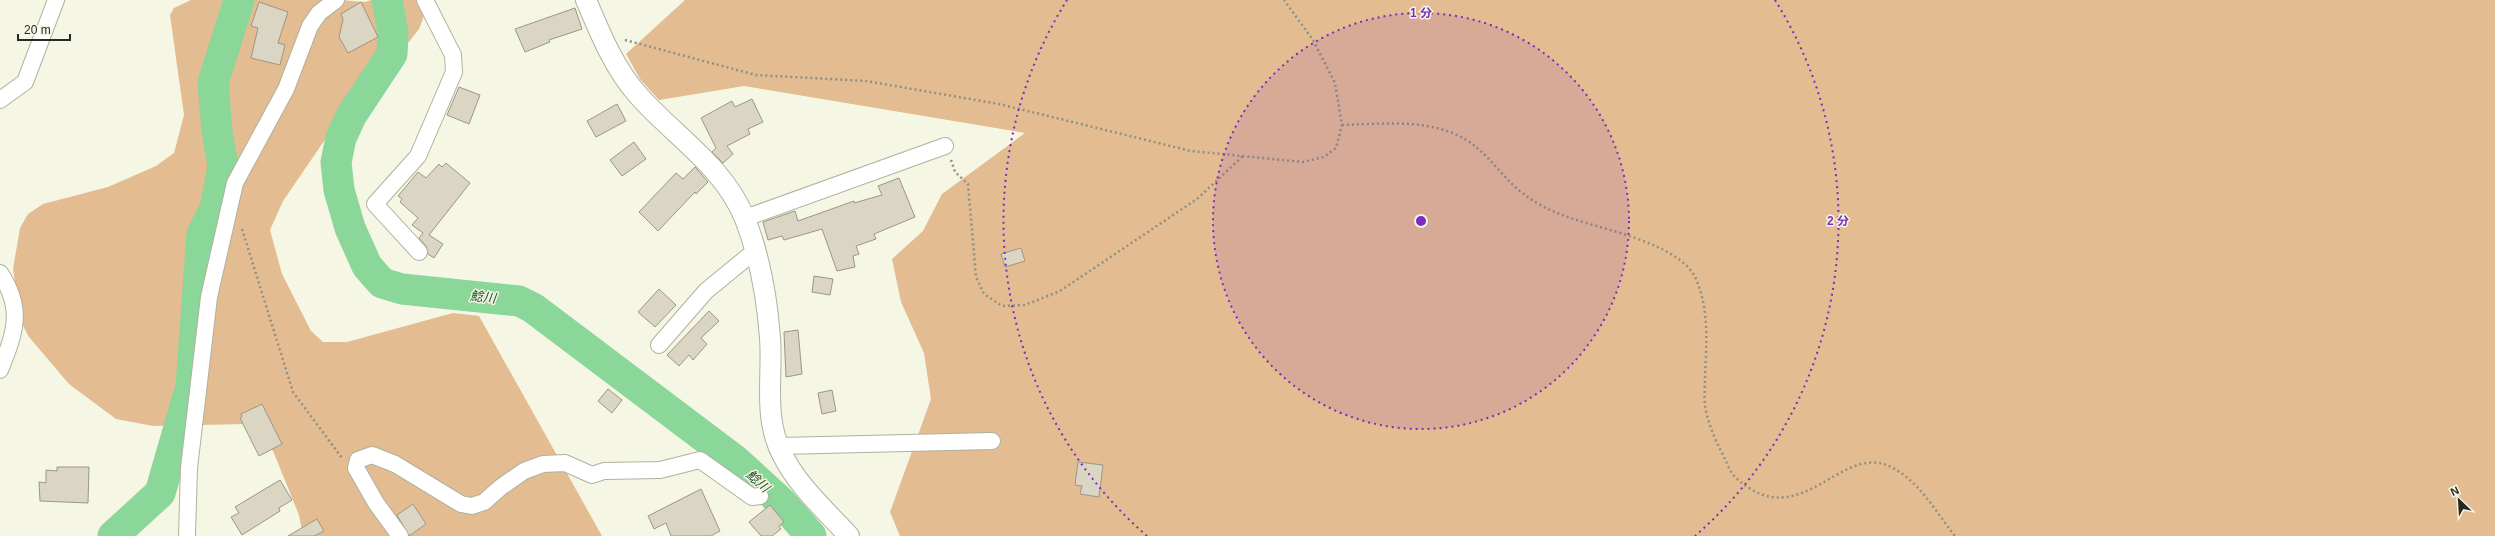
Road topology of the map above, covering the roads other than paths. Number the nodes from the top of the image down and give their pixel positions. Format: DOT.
graph roads {
  1 [pos="56,0"];
  2 [pos="336,0"];
  3 [pos="425,0"];
  4 [pos="586,0"];
  5 [pos="0,100"];
  6 [pos="945,146"];
  7 [pos="745,218"];
  8 [pos="756,250"];
  9 [pos="419,252"];
  10 [pos="0,273"];
  11 [pos="659,344"];
  12 [pos="0,370"];
  13 [pos="992,441"];
  14 [pos="779,446"];
  15 [pos="760,496"];
  16 [pos="187,536"];
  17 [pos="400,536"];
  18 [pos="849,536"];
  1 -- 5 [label="street"];
  2 -- 16 [label="street"];
  3 -- 9 [label="street"];
  4 -- 7 [label="street"];
  6 -- 7 [label="street"];
  7 -- 8 [label="street"];
  8 -- 11 [label="street"];
  8 -- 14 [label="street"];
  10 -- 12 [label="street"];
  13 -- 14 [label="street"];
  14 -- 18 [label="street"];
  15 -- 17 [label="street"];
}
